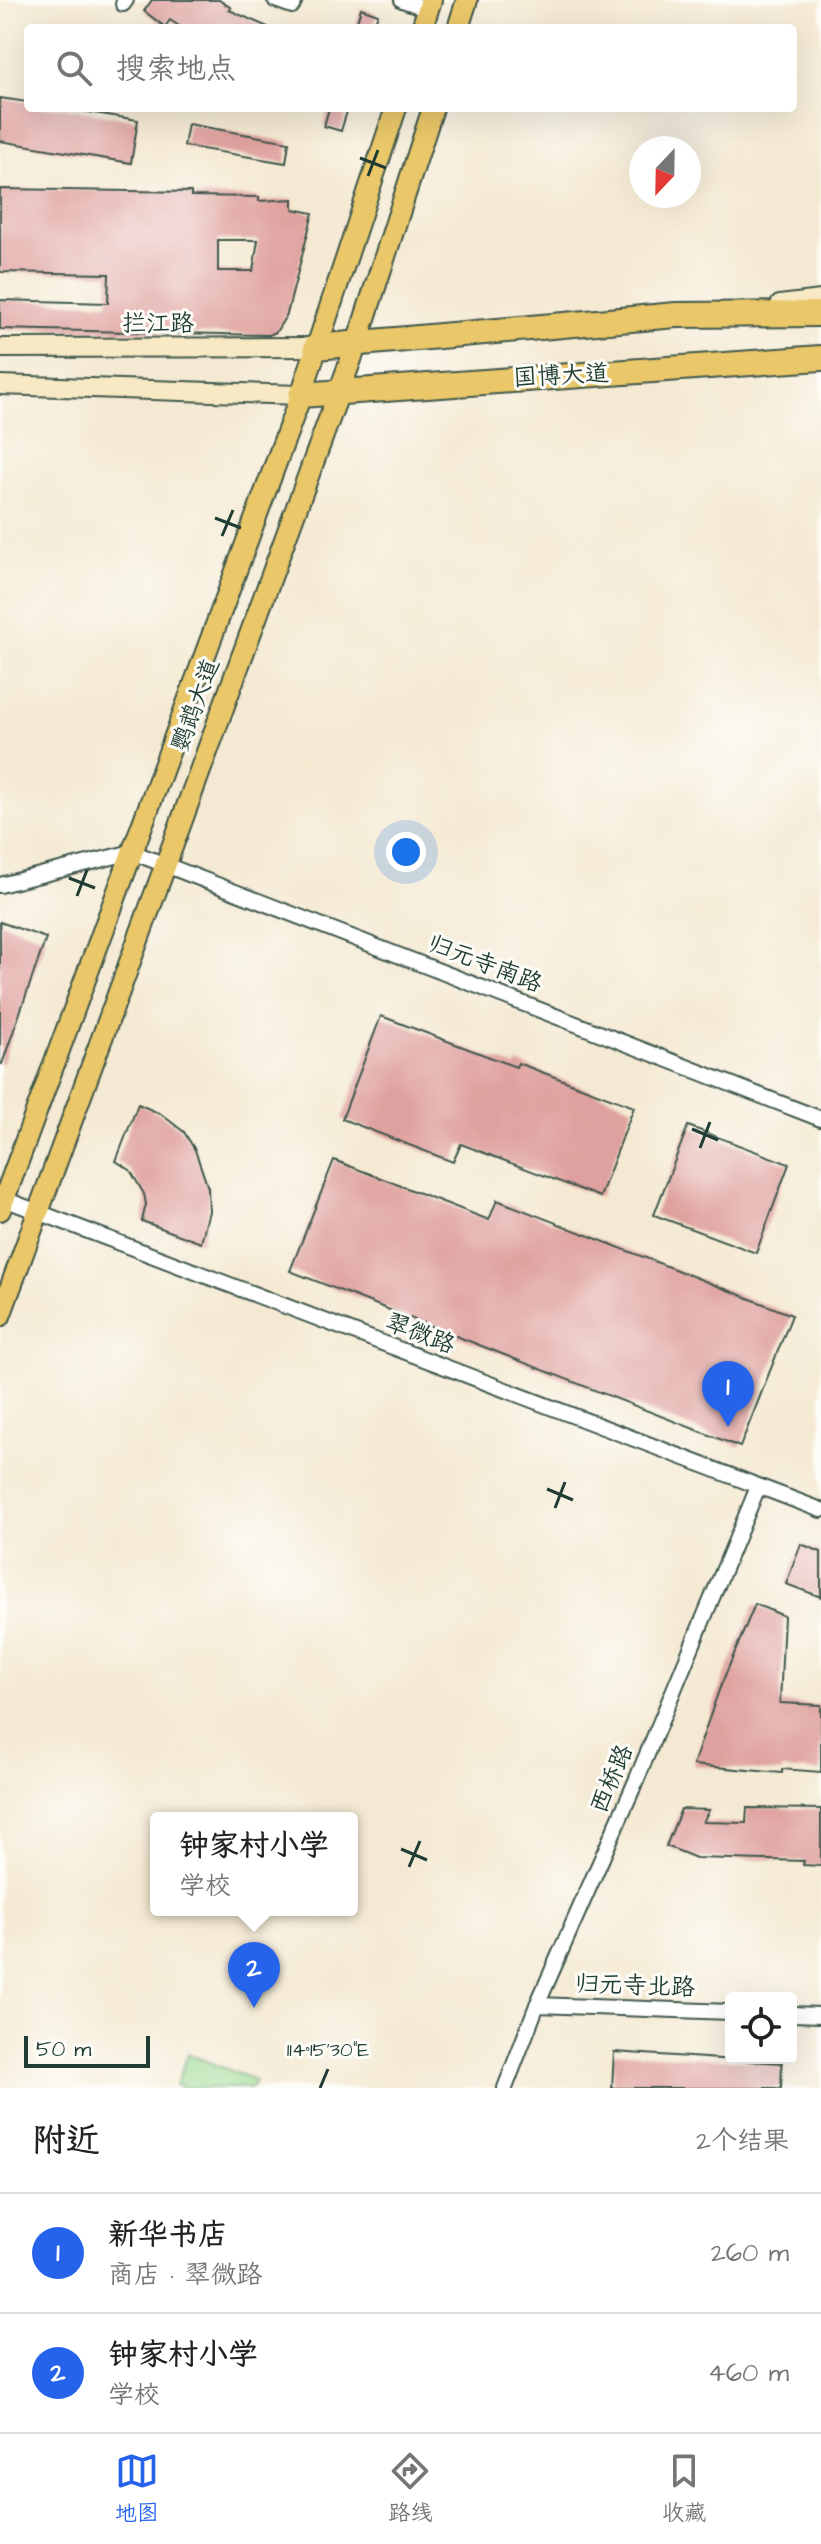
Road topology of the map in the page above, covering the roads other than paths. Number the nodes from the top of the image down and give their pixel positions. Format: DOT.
graph roads {
  1 [pos="275,0"];
  2 [pos="295,0"];
  3 [pos="402,0"];
  4 [pos="467,0"];
  5 [pos="427,12"];
  6 [pos="459,24"];
  7 [pos="395,112"];
  8 [pos="432,112"];
  9 [pos="821,300"];
  10 [pos="821,314"];
  11 [pos="716,315"];
  12 [pos="357,343"];
  13 [pos="316,347"];
  14 [pos="0,348"];
  15 [pos="821,358"];
  16 [pos="0,385"];
  17 [pos="338,390"];
  18 [pos="301,395"];
  19 [pos="132,852"];
  20 [pos="167,864"];
  21 [pos="0,885"];
  22 [pos="821,1119"];
  23 [pos="2,1204"];
  24 [pos="39,1211"];
  25 [pos="0,1316"];
  26 [pos="758,1487"];
  27 [pos="821,1510"];
  28 [pos="537,2005"];
  29 [pos="725,2012"];
  30 [pos="797,2014"];
  31 [pos="821,2015"];
  32 [pos="505,2088"];
  1 -- 2 [label="street"];
  3 -- 5 [label="street"];
  4 -- 6 [label="main road"];
  7 -- 13 [label="main road, 鹦鹉大道"];
  8 -- 12 [label="main road, 鹦鹉大道"];
  9 -- 11 [label="main road"];
  10 -- 11 [label="highway, 国博大道"];
  11 -- 12 [label="highway, 国博大道"];
  12 -- 13 [label="highway, 国博大道"];
  12 -- 17 [label="main road, 鹦鹉大道"];
  13 -- 14 [label="main road, 拦江路"];
  13 -- 18 [label="main road, 鹦鹉大道"];
  15 -- 17 [label="highway, 国博大道"];
  16 -- 18 [label="main road"];
  17 -- 18 [label="highway, 国博大道"];
  17 -- 20 [label="main road, 鹦鹉大道"];
  18 -- 19 [label="main road, 鹦鹉大道"];
  19 -- 20 [label="street, 归元寺南路"];
  19 -- 21 [label="street"];
  19 -- 23 [label="main road, 鹦鹉大道"];
  20 -- 22 [label="street, 归元寺南路"];
  20 -- 24 [label="main road, 鹦鹉大道"];
  23 -- 24 [label="street, 翠微路"];
  24 -- 25 [label="main road, 鹦鹉大道"];
  24 -- 26 [label="street, 翠微路"];
  26 -- 27 [label="street, 翠微路"];
  26 -- 28 [label="street, 西桥路"];
  28 -- 29 [label="street, 归元寺北路"];
  28 -- 32 [label="street, 西桥路"];
  30 -- 31 [label="street"];
}
